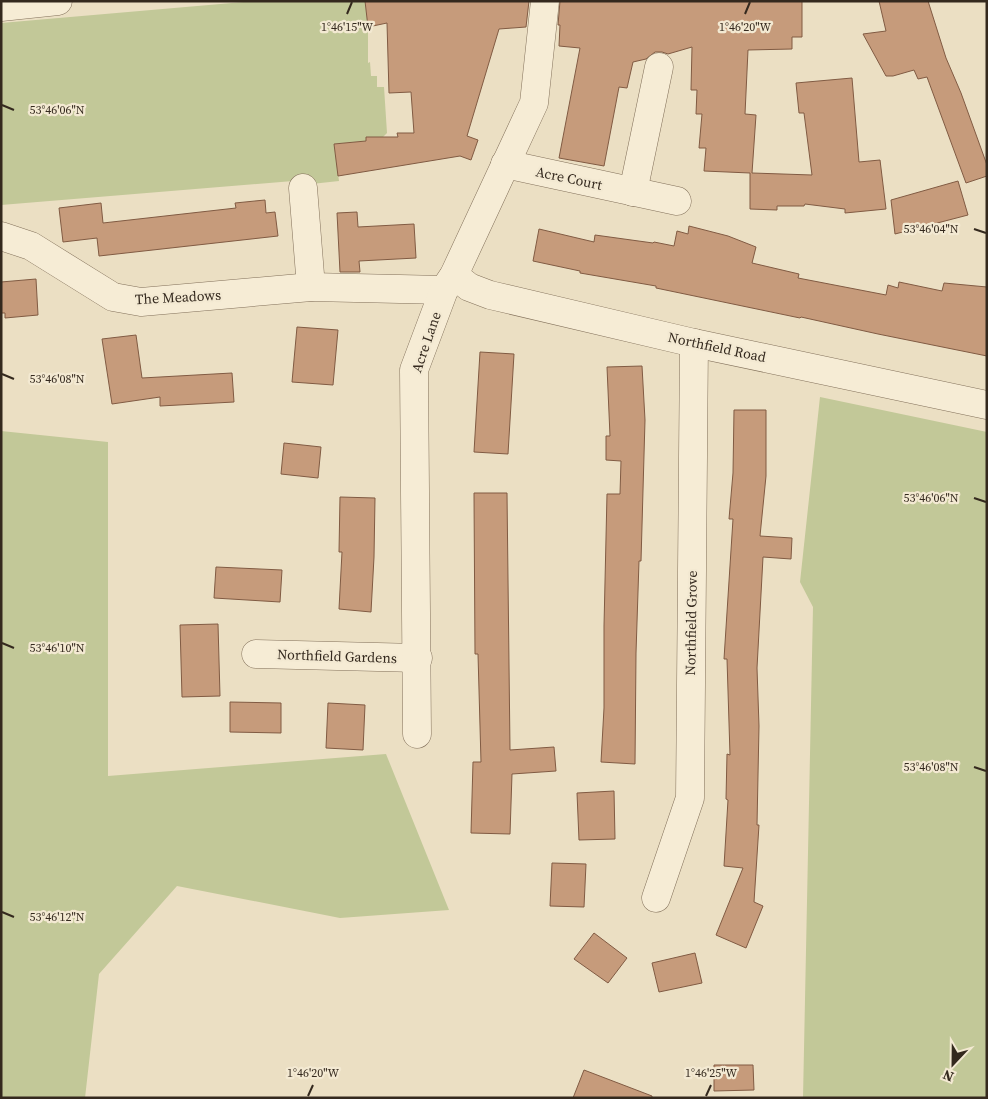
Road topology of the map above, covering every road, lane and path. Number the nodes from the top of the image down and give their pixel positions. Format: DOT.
graph roads {
  1 [pos="58,1"];
  2 [pos="545,1"];
  3 [pos="1,7"];
  4 [pos="659,67"];
  5 [pos="505,164"];
  6 [pos="303,188"];
  7 [pos="633,192"];
  8 [pos="677,201"];
  9 [pos="1,236"];
  10 [pos="449,282"];
  11 [pos="311,287"];
  12 [pos="694,343"];
  13 [pos="987,405"];
  14 [pos="256,654"];
  15 [pos="418,658"];
  16 [pos="418,734"];
  17 [pos="656,898"];
  1 -- 3 [label="street"];
  2 -- 5 [label="street, Acre Lane"];
  4 -- 7 [label="street"];
  5 -- 7 [label="street, Acre Court"];
  5 -- 10 [label="street, Acre Lane"];
  6 -- 11 [label="street"];
  7 -- 8 [label="street, Acre Court"];
  9 -- 11 [label="street, The Meadows"];
  10 -- 11 [label="street, The Meadows"];
  10 -- 12 [label="street, Northfield Road"];
  10 -- 15 [label="street, Acre Lane"];
  12 -- 13 [label="street, Northfield Road"];
  12 -- 17 [label="street, Northfield Grove"];
  14 -- 15 [label="street, Northfield Gardens"];
  15 -- 16 [label="street, Acre Lane"];
}
